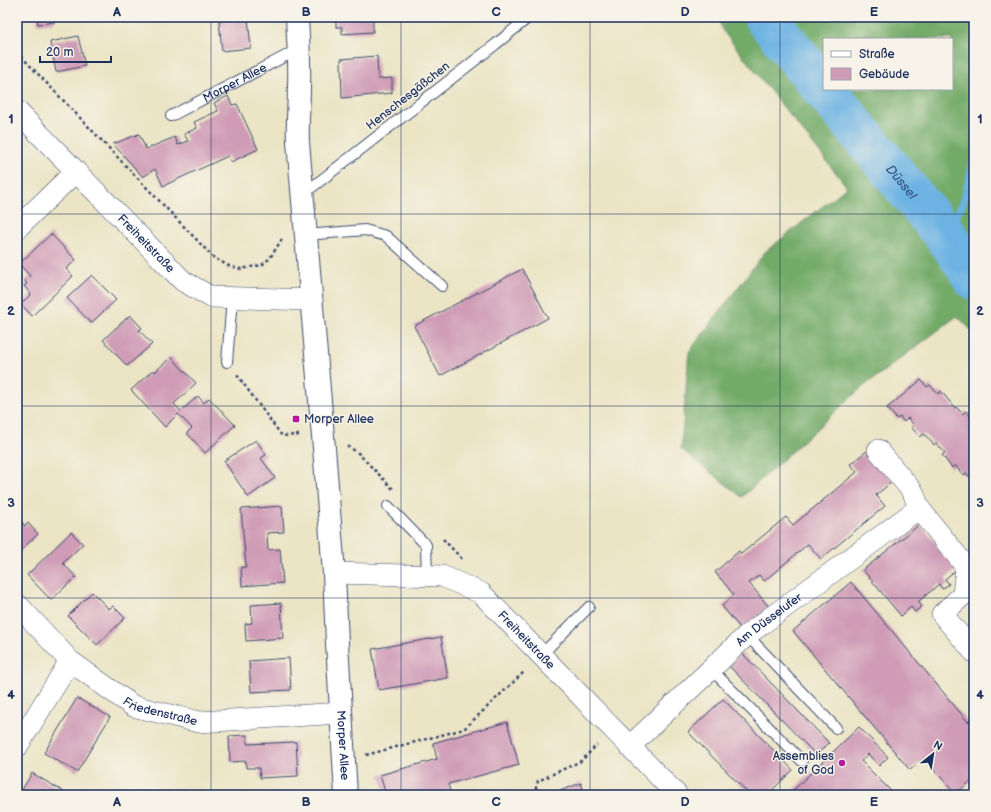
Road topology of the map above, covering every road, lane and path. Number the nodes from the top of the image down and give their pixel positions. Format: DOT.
graph roads {
  1 [pos="297,17"];
  2 [pos="529,17"];
  3 [pos="299,49"];
  4 [pos="17,52"];
  5 [pos="17,111"];
  6 [pos="171,116"];
  7 [pos="75,172"];
  8 [pos="302,195"];
  9 [pos="17,228"];
  10 [pos="306,235"];
  11 [pos="442,286"];
  12 [pos="232,298"];
  13 [pos="312,300"];
  14 [pos="227,362"];
  15 [pos="323,434"];
  16 [pos="878,450"];
  17 [pos="396,492"];
  18 [pos="388,506"];
  19 [pos="919,508"];
  20 [pos="441,537"];
  21 [pos="463,560"];
  22 [pos="334,573"];
  23 [pos="427,576"];
  24 [pos="17,604"];
  25 [pos="589,608"];
  26 [pos="747,635"];
  27 [pos="974,652"];
  28 [pos="541,656"];
  29 [pos="70,661"];
  30 [pos="711,669"];
  31 [pos="341,713"];
  32 [pos="836,728"];
  33 [pos="613,729"];
  34 [pos="630,746"];
  35 [pos="17,747"];
  36 [pos="344,761"];
  37 [pos="802,761"];
  38 [pos="346,795"];
  39 [pos="534,795"];
  40 [pos="678,795"];
  1 -- 3 [label="street, Morper Allee"];
  2 -- 8 [label="lane, Henschesgäßchen"];
  3 -- 6 [label="lane, Morper Allee"];
  3 -- 8 [label="street, Morper Allee"];
  4 -- 10 [label="path"];
  5 -- 7 [label="street, Freiheitstraße"];
  7 -- 9 [label="street"];
  7 -- 12 [label="street, Freiheitstraße"];
  8 -- 10 [label="street, Morper Allee"];
  10 -- 11 [label="lane"];
  10 -- 13 [label="street, Morper Allee"];
  12 -- 13 [label="street, Freiheitstraße"];
  12 -- 14 [label="lane"];
  13 -- 15 [label="street, Morper Allee"];
  14 -- 15 [label="path"];
  15 -- 17 [label="path"];
  15 -- 22 [label="street, Morper Allee"];
  16 -- 19 [label="street"];
  18 -- 23 [label="lane"];
  19 -- 26 [label="street, Am Düsselufer"];
  19 -- 27 [label="street"];
  20 -- 21 [label="path"];
  22 -- 23 [label="street, Freiheitstraße"];
  22 -- 31 [label="street, Morper Allee"];
  23 -- 28 [label="street, Freiheitstraße"];
  24 -- 29 [label="street, Friedenstraße"];
  25 -- 28 [label="lane"];
  26 -- 30 [label="street, Am Düsselufer"];
  26 -- 32 [label="lane"];
  28 -- 33 [label="street, Freiheitstraße"];
  28 -- 36 [label="path"];
  29 -- 31 [label="street, Friedenstraße"];
  29 -- 35 [label="street"];
  30 -- 34 [label="street, Am Düsselufer"];
  30 -- 37 [label="lane"];
  31 -- 36 [label="street, Morper Allee"];
  33 -- 34 [label="street, Freiheitstraße"];
  33 -- 39 [label="path"];
  34 -- 40 [label="street, Freiheitstraße"];
  36 -- 38 [label="street, Morper Allee"];
}
